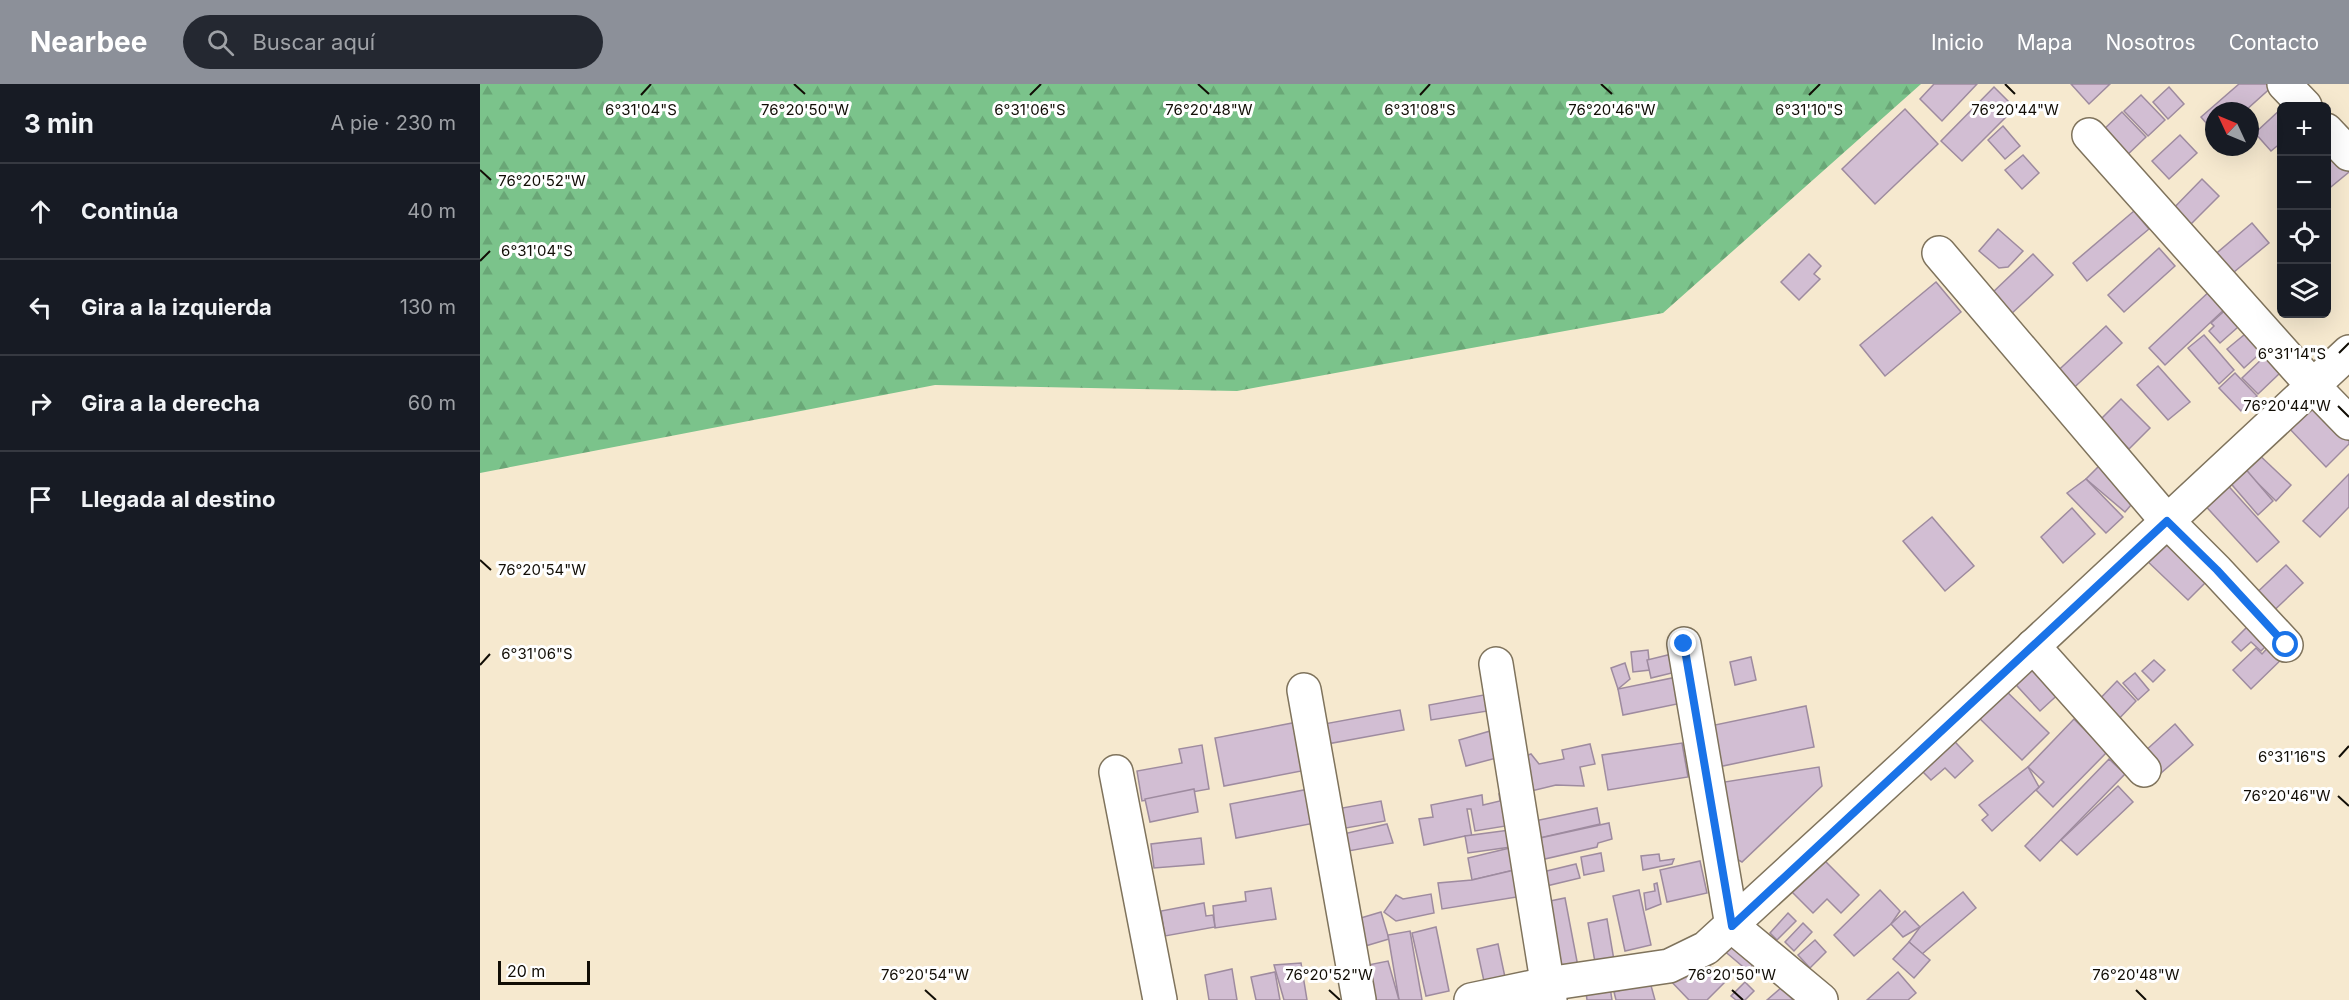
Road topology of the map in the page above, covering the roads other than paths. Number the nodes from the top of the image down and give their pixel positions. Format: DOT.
graph roads {
  1 [pos="2284,84"];
  2 [pos="2301,102"];
  3 [pos="2089,135"];
  4 [pos="2331,135"];
  5 [pos="2349,154"];
  6 [pos="1939,253"];
  7 [pos="2349,352"];
  8 [pos="2313,386"];
  9 [pos="2349,423"];
  10 [pos="2167,521"];
  11 [pos="1684,644"];
  12 [pos="2286,645"];
  13 [pos="2033,646"];
  14 [pos="1496,664"];
  15 [pos="1304,690"];
  16 [pos="2144,771"];
  17 [pos="1116,772"];
  18 [pos="1732,926"];
  19 [pos="1549,992"];
  20 [pos="1160,1000"];
  21 [pos="1359,1000"];
  22 [pos="1471,1000"];
  23 [pos="1821,1000"];
  1 -- 2 [label="street"];
  3 -- 8 [label="street"];
  4 -- 5 [label="street"];
  6 -- 10 [label="street"];
  7 -- 8 [label="street"];
  8 -- 9 [label="street"];
  8 -- 10 [label="street"];
  10 -- 12 [label="street"];
  10 -- 13 [label="street"];
  11 -- 18 [label="street"];
  13 -- 16 [label="street"];
  13 -- 18 [label="street"];
  14 -- 19 [label="street"];
  15 -- 21 [label="street"];
  17 -- 20 [label="street"];
  18 -- 19 [label="street"];
  18 -- 23 [label="street"];
  19 -- 22 [label="street"];
}
